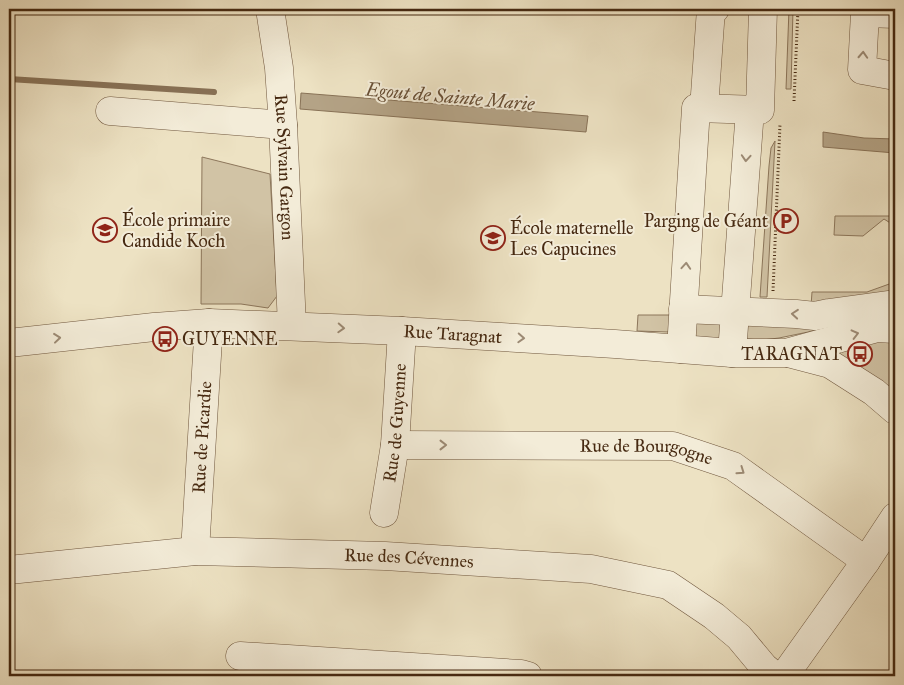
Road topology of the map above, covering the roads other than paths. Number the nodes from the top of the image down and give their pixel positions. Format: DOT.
graph roads {
  1 [pos="270,9"];
  2 [pos="715,9"];
  3 [pos="763,9"];
  4 [pos="895,14"];
  5 [pos="895,76"];
  6 [pos="700,108"];
  7 [pos="750,110"];
  8 [pos="110,111"];
  9 [pos="283,120"];
  10 [pos="895,304"];
  11 [pos="683,309"];
  12 [pos="735,311"];
  13 [pos="208,323"];
  14 [pos="292,326"];
  15 [pos="895,329"];
  16 [pos="402,331"];
  17 [pos="9,343"];
  18 [pos="681,350"];
  19 [pos="732,353"];
  20 [pos="786,353"];
  21 [pos="895,410"];
  22 [pos="395,445"];
  23 [pos="384,513"];
  24 [pos="895,517"];
  25 [pos="195,551"];
  26 [pos="866,561"];
  27 [pos="9,570"];
  28 [pos="240,656"];
  29 [pos="528,676"];
  30 [pos="775,676"];
  31 [pos="784,676"];
  1 -- 9 [label="street, Rue Sylvain Gargon"];
  2 -- 6 [label="street"];
  3 -- 7 [label="street"];
  5 -- 4 [label="street, one-way"];
  6 -- 7 [label="street"];
  11 -- 6 [label="street, one-way"];
  7 -- 12 [label="street, one-way"];
  8 -- 9 [label="street"];
  9 -- 14 [label="street, Rue Sylvain Gargon"];
  10 -- 12 [label="street, one-way"];
  11 -- 12 [label="street"];
  11 -- 18 [label="street"];
  12 -- 19 [label="street"];
  13 -- 14 [label="street, Rue Taragnat"];
  17 -- 13 [label="street, Rue Taragnat, one-way"];
  13 -- 25 [label="street, Rue de Picardie"];
  14 -- 16 [label="street, Rue Taragnat, one-way"];
  20 -- 15 [label="street, Rue Taragnat, one-way"];
  16 -- 18 [label="street, Rue Taragnat, one-way"];
  16 -- 22 [label="street, Rue de Guyenne"];
  18 -- 19 [label="street, Rue Taragnat"];
  19 -- 20 [label="street, Rue Taragnat"];
  20 -- 21 [label="street"];
  22 -- 23 [label="street, Rue de Guyenne"];
  22 -- 26 [label="street, Rue de Bourgogne, one-way"];
  24 -- 26 [label="street"];
  25 -- 27 [label="street, Rue des Cévennes"];
  25 -- 30 [label="street, Rue des Cévennes"];
  26 -- 31 [label="street"];
  28 -- 29 [label="street"];
}
